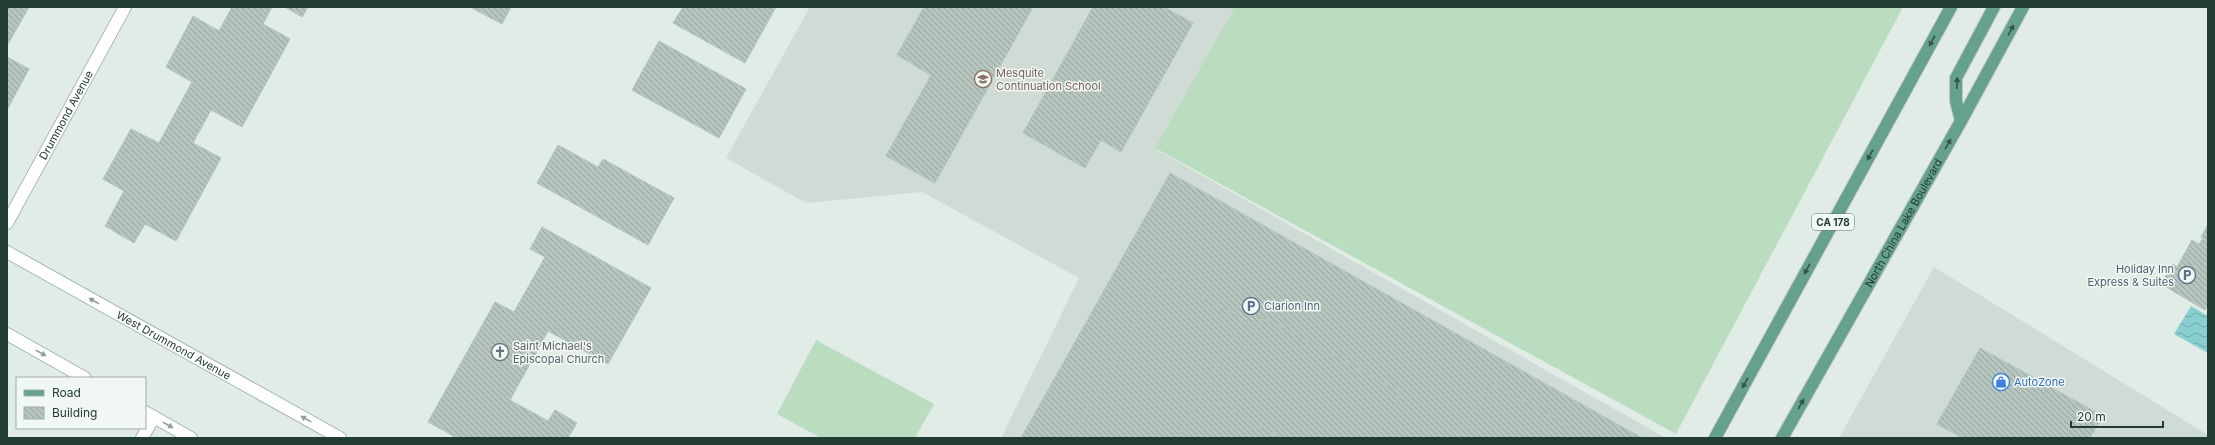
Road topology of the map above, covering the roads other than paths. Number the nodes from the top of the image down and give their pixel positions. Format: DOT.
graph roads {
  1 [pos="125,7"];
  2 [pos="1951,7"];
  3 [pos="1994,7"];
  4 [pos="2023,7"];
  5 [pos="1961,122"];
  6 [pos="7,223"];
  7 [pos="7,252"];
  8 [pos="7,334"];
  9 [pos="83,377"];
  10 [pos="150,414"];
  11 [pos="146,426"];
  12 [pos="191,438"];
  13 [pos="340,438"];
  14 [pos="1715,438"];
  15 [pos="1782,438"];
  1 -- 6 [label="main road, Drummond Avenue"];
  2 -- 14 [label="main road, CA 178, one-way"];
  5 -- 3 [label="main road, one-way"];
  5 -- 4 [label="main road, North China Lake Boulevard, one-way"];
  15 -- 5 [label="main road, North China Lake Boulevard, one-way"];
  13 -- 7 [label="main road, West Drummond Avenue, one-way"];
  8 -- 9 [label="main road, one-way"];
  10 -- 11 [label="main road"];
  10 -- 12 [label="main road, one-way"];
}
